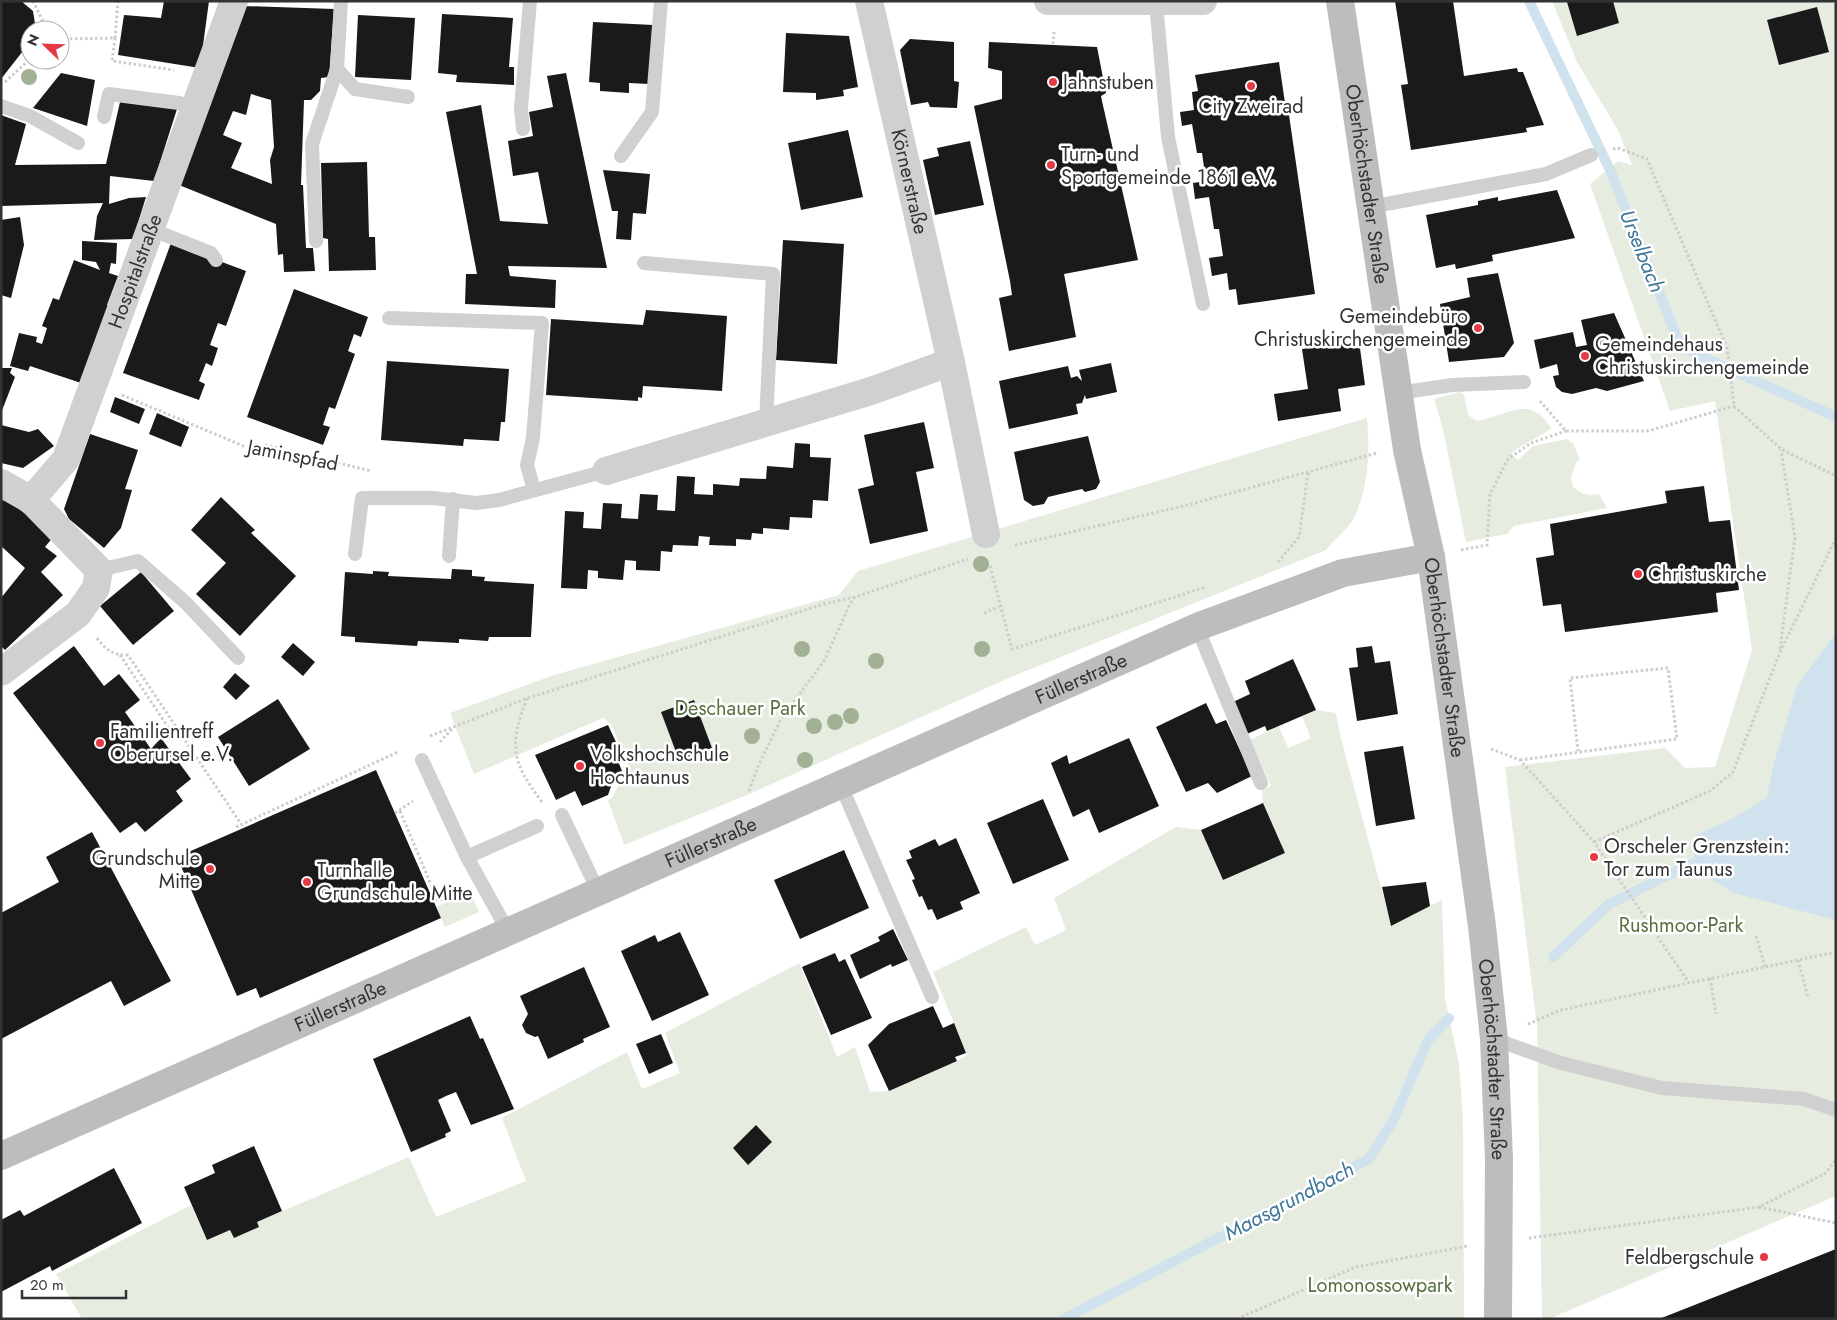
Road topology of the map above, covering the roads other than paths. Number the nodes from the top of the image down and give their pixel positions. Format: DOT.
graph roads {
  1 [pos="234,1"];
  2 [pos="341,1"];
  3 [pos="530,1"];
  4 [pos="661,1"];
  5 [pos="869,1"];
  6 [pos="1048,1"];
  7 [pos="1203,1"];
  8 [pos="1340,1"];
  9 [pos="1143,2"];
  10 [pos="337,69"];
  11 [pos="408,97"];
  12 [pos="1,106"];
  13 [pos="195,108"];
  14 [pos="104,118"];
  15 [pos="523,129"];
  16 [pos="78,143"];
  17 [pos="1591,155"];
  18 [pos="621,156"];
  19 [pos="1370,207"];
  20 [pos="150,229"];
  21 [pos="316,241"];
  22 [pos="216,260"];
  23 [pos="644,263"];
  24 [pos="1203,304"];
  25 [pos="389,318"];
  26 [pos="951,362"];
  27 [pos="1524,382"];
  28 [pos="1399,393"];
  29 [pos="766,423"];
  30 [pos="606,471"];
  31 [pos="1,483"];
  32 [pos="534,490"];
  33 [pos="452,499"];
  34 [pos="31,500"];
  35 [pos="987,543"];
  36 [pos="355,554"];
  37 [pos="448,556"];
  38 [pos="1431,557"];
  39 [pos="98,570"];
  40 [pos="1197,627"];
  41 [pos="238,658"];
  42 [pos="1,672"];
  43 [pos="422,760"];
  44 [pos="840,783"];
  45 [pos="1261,783"];
  46 [pos="562,815"];
  47 [pos="537,826"];
  48 [pos="467,857"];
  49 [pos="598,891"];
  50 [pos="508,931"];
  51 [pos="932,997"];
  52 [pos="1494,1039"];
  53 [pos="1836,1110"];
  54 [pos="1,1156"];
  55 [pos="1498,1319"];
  1 -- 13 [label="street, Hospitalstraße"];
  2 -- 10 [label="lane"];
  3 -- 15 [label="lane"];
  4 -- 18 [label="lane"];
  5 -- 26 [label="street, Körnerstraße"];
  6 -- 9 [label="street"];
  7 -- 9 [label="street"];
  8 -- 19 [label="main road, Oberhöchstadter Straße"];
  9 -- 24 [label="lane"];
  10 -- 11 [label="lane"];
  10 -- 21 [label="lane"];
  12 -- 16 [label="lane"];
  13 -- 14 [label="lane"];
  13 -- 20 [label="street, Hospitalstraße"];
  17 -- 19 [label="lane"];
  19 -- 28 [label="main road, Oberhöchstadter Straße"];
  20 -- 22 [label="lane"];
  20 -- 34 [label="street, Hospitalstraße"];
  23 -- 29 [label="lane"];
  25 -- 32 [label="lane"];
  26 -- 29 [label="street"];
  26 -- 35 [label="street, Körnerstraße"];
  27 -- 28 [label="lane"];
  28 -- 38 [label="main road, Oberhöchstadter Straße"];
  29 -- 30 [label="street"];
  30 -- 32 [label="lane"];
  31 -- 34 [label="street"];
  32 -- 33 [label="lane"];
  33 -- 36 [label="lane"];
  33 -- 37 [label="lane"];
  34 -- 39 [label="street"];
  38 -- 40 [label="main road, Füllerstraße"];
  38 -- 52 [label="main road, Oberhöchstadter Straße"];
  39 -- 41 [label="lane"];
  39 -- 42 [label="street"];
  40 -- 44 [label="main road, Füllerstraße"];
  40 -- 45 [label="lane"];
  43 -- 48 [label="lane"];
  44 -- 49 [label="main road, Füllerstraße"];
  44 -- 51 [label="lane"];
  46 -- 49 [label="lane"];
  47 -- 48 [label="lane"];
  48 -- 50 [label="lane"];
  49 -- 50 [label="main road, Füllerstraße"];
  50 -- 54 [label="main road, Füllerstraße"];
  52 -- 53 [label="lane"];
  52 -- 55 [label="main road, Oberhöchstadter Straße"];
}
